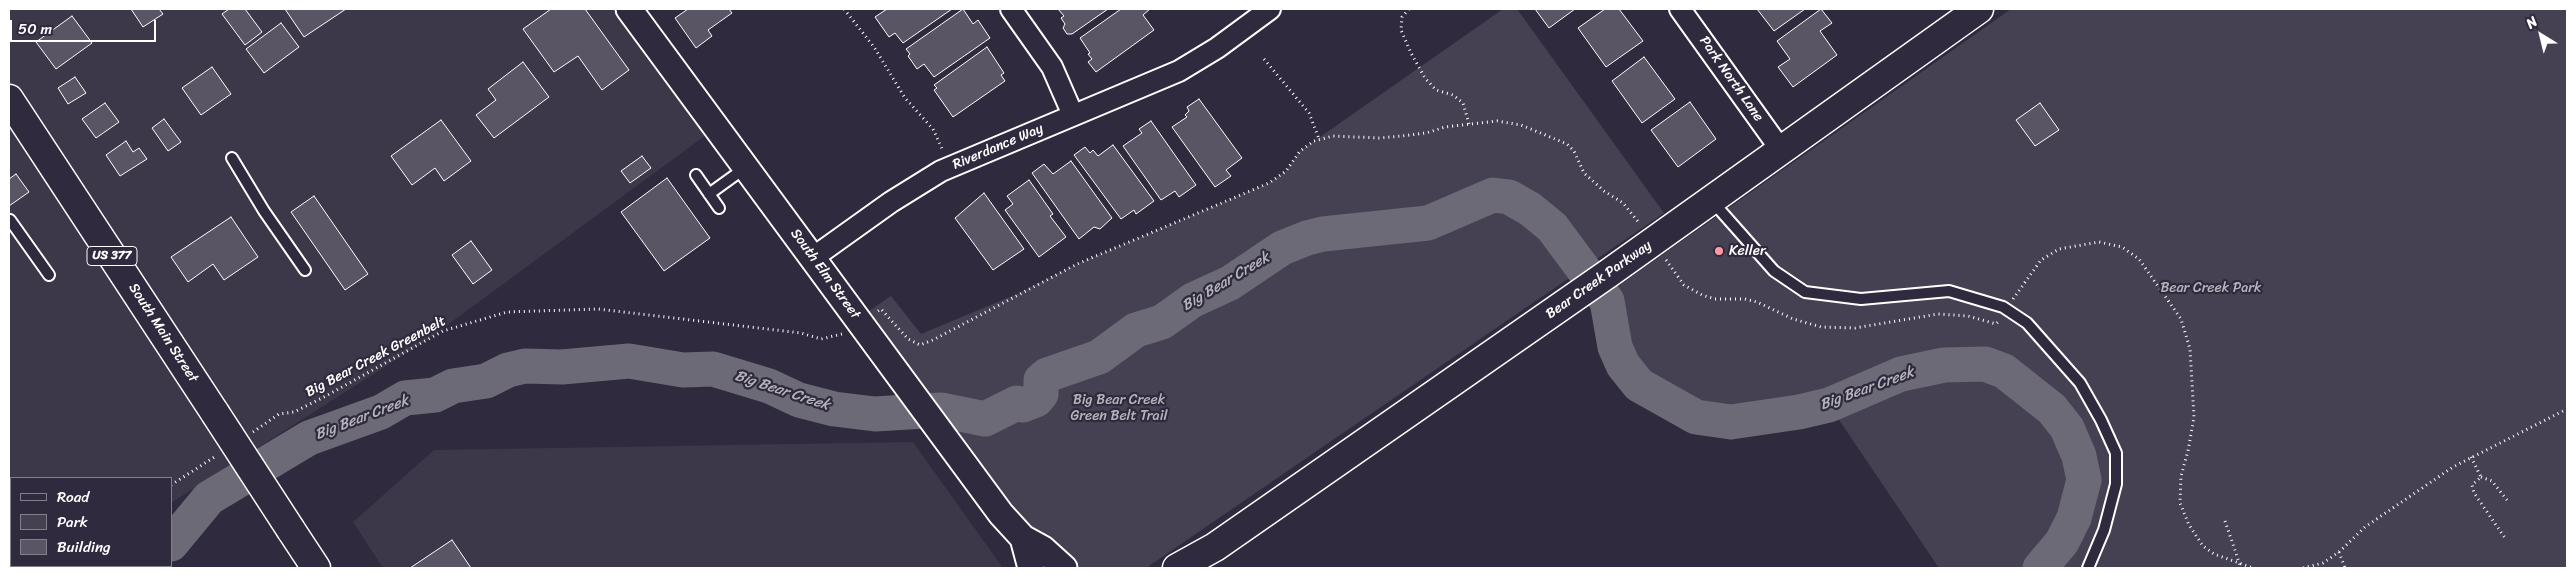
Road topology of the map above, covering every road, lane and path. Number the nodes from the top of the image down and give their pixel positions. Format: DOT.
graph roads {
  1 [pos="629,9"];
  2 [pos="844,9"];
  3 [pos="1011,9"];
  4 [pos="1270,9"];
  5 [pos="1409,9"];
  6 [pos="1680,9"];
  7 [pos="1979,9"];
  8 [pos="1264,59"];
  9 [pos="9,99"];
  10 [pos="1073,115"];
  11 [pos="1469,124"];
  12 [pos="1319,139"];
  13 [pos="1781,150"];
  14 [pos="945,154"];
  15 [pos="232,158"];
  16 [pos="747,167"];
  17 [pos="696,175"];
  18 [pos="709,194"];
  19 [pos="1712,200"];
  20 [pos="719,208"];
  21 [pos="10,220"];
  22 [pos="814,257"];
  23 [pos="306,270"];
  24 [pos="49,275"];
  25 [pos="848,332"];
  26 [pos="2567,409"];
  27 [pos="247,436"];
  28 [pos="224,451"];
  29 [pos="2471,457"];
  30 [pos="2481,477"];
  31 [pos="172,484"];
  32 [pos="2507,500"];
  33 [pos="2225,522"];
  34 [pos="1023,538"];
  35 [pos="2505,538"];
  36 [pos="2339,552"];
  37 [pos="1208,558"];
  38 [pos="2240,565"];
  39 [pos="316,568"];
  40 [pos="1031,568"];
  41 [pos="1064,568"];
  42 [pos="1177,568"];
  43 [pos="2088,568"];
  44 [pos="2303,568"];
  45 [pos="2345,568"];
  1 -- 16 [label="street, South Elm Street"];
  2 -- 14 [label="path"];
  3 -- 10 [label="street"];
  4 -- 10 [label="street, Riverdance Way"];
  5 -- 11 [label="path"];
  6 -- 13 [label="street, Park North Lane"];
  7 -- 13 [label="main road, Bear Creek Parkway"];
  8 -- 12 [label="path"];
  9 -- 39 [label="main road, South Main Street / US 377, bridge"];
  10 -- 22 [label="street, Riverdance Way"];
  13 -- 19 [label="main road, Bear Creek Parkway"];
  15 -- 23 [label="lane"];
  16 -- 18 [label="lane"];
  16 -- 22 [label="street, South Elm Street"];
  17 -- 18 [label="lane"];
  18 -- 20 [label="lane"];
  19 -- 37 [label="main road, Bear Creek Parkway"];
  19 -- 43 [label="lane"];
  21 -- 24 [label="lane"];
  22 -- 34 [label="street, South Elm Street"];
  25 -- 27 [label="path, Big Bear Creek Greenbelt"];
  26 -- 29 [label="path"];
  28 -- 31 [label="path"];
  29 -- 30 [label="path"];
  29 -- 36 [label="path"];
  30 -- 32 [label="path"];
  30 -- 35 [label="path"];
  33 -- 38 [label="path"];
  34 -- 40 [label="street, South Elm Street"];
  34 -- 41 [label="street, South Elm Street"];
  36 -- 44 [label="path"];
  36 -- 45 [label="path"];
  37 -- 42 [label="main road, Bear Creek Parkway"];
}
